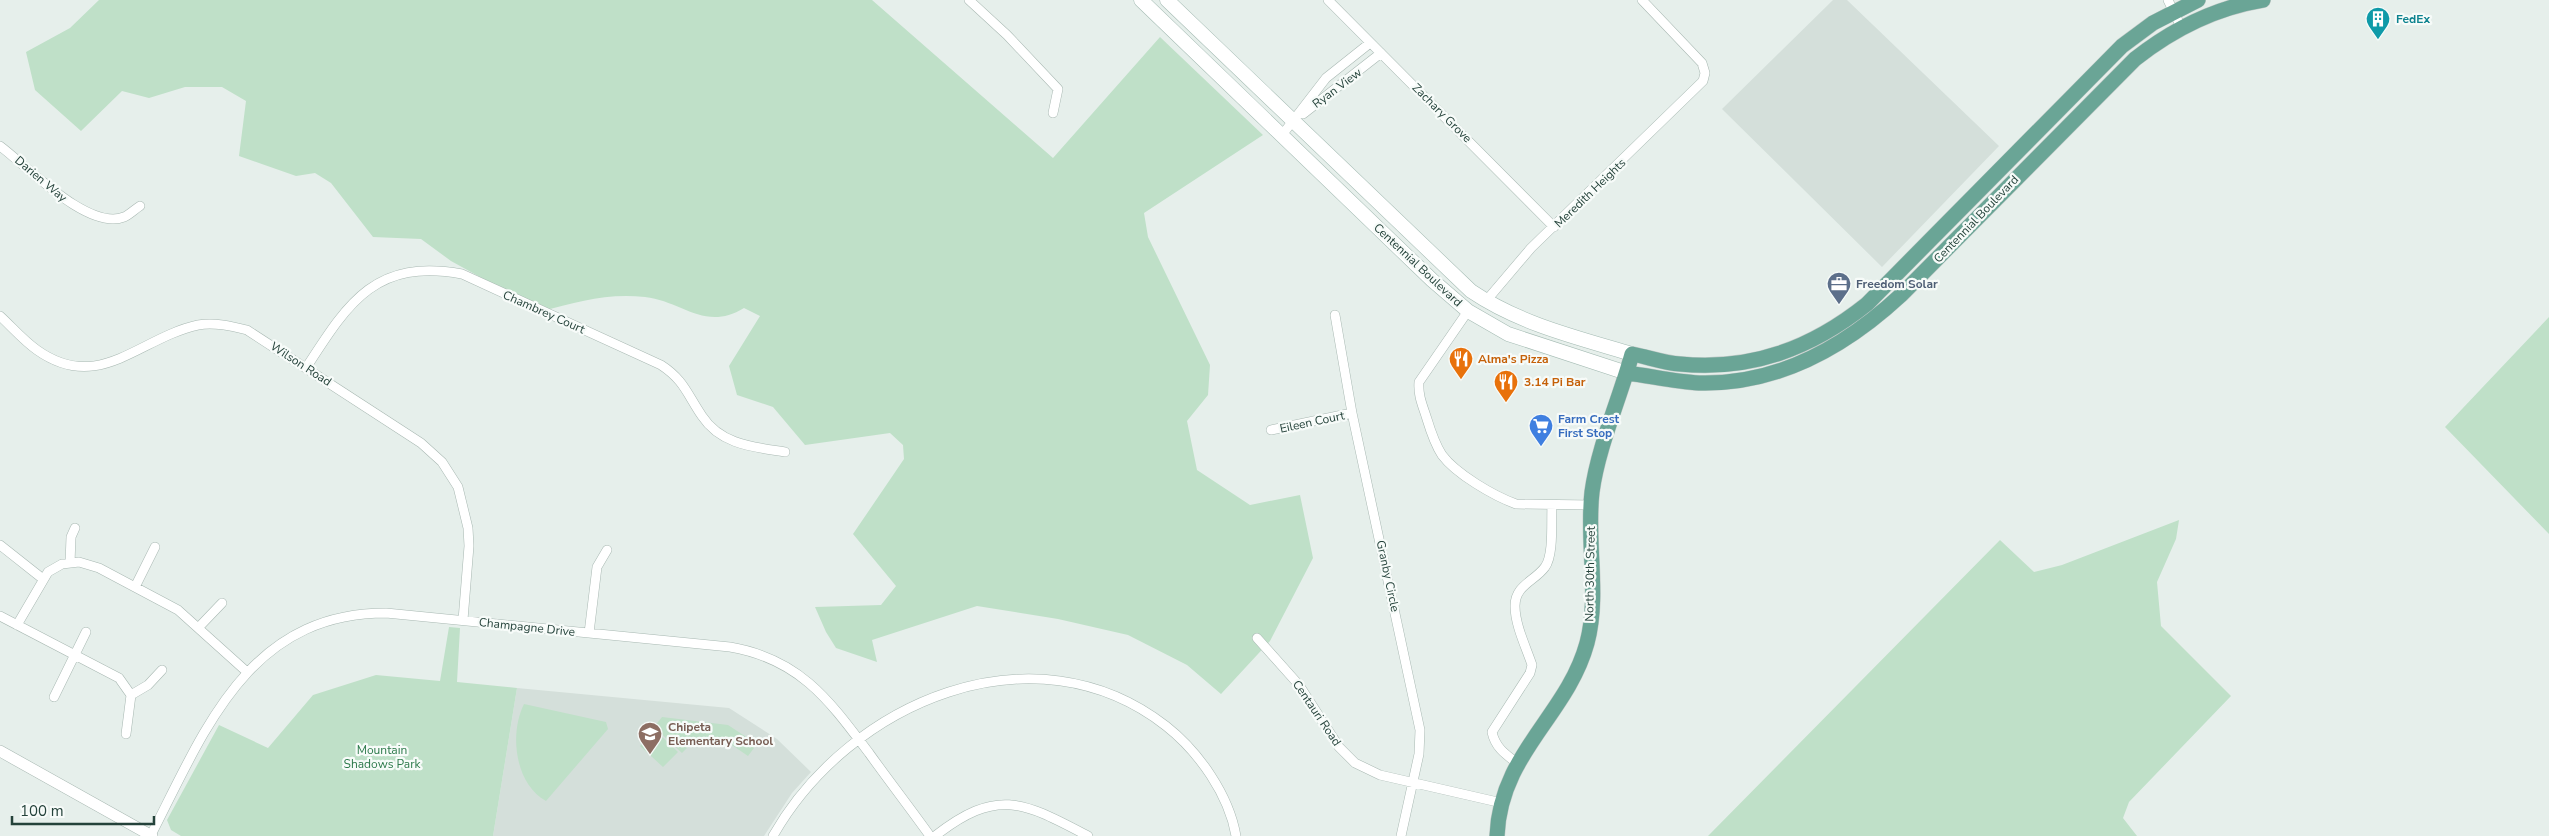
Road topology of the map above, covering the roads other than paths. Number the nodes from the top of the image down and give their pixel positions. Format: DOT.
graph roads {
  1 [pos="970,0"];
  2 [pos="1141,0"];
  3 [pos="1167,0"];
  4 [pos="1328,0"];
  5 [pos="1642,0"];
  6 [pos="2198,0"];
  7 [pos="2263,0"];
  8 [pos="2171,6"];
  9 [pos="2181,27"];
  10 [pos="1370,43"];
  11 [pos="1381,53"];
  12 [pos="1053,113"];
  13 [pos="1293,122"];
  14 [pos="1282,135"];
  15 [pos="0,146"];
  16 [pos="140,206"];
  17 [pos="1554,227"];
  18 [pos="1486,301"];
  19 [pos="1468,311"];
  20 [pos="1335,315"];
  21 [pos="0,316"];
  22 [pos="1632,354"];
  23 [pos="306,368"];
  24 [pos="1627,373"];
  25 [pos="1352,413"];
  26 [pos="1271,430"];
  27 [pos="785,452"];
  28 [pos="1552,506"];
  29 [pos="1591,506"];
  30 [pos="75,528"];
  31 [pos="0,545"];
  32 [pos="155,547"];
  33 [pos="607,550"];
  34 [pos="70,563"];
  35 [pos="43,579"];
  36 [pos="135,587"];
  37 [pos="222,604"];
  38 [pos="2,617"];
  39 [pos="464,620"];
  40 [pos="18,625"];
  41 [pos="0,627"];
  42 [pos="199,627"];
  43 [pos="86,632"];
  44 [pos="589,633"];
  45 [pos="1256,638"];
  46 [pos="75,655"];
  47 [pos="162,670"];
  48 [pos="247,672"];
  49 [pos="132,695"];
  50 [pos="54,697"];
  51 [pos="126,734"];
  52 [pos="859,740"];
  53 [pos="0,752"];
  54 [pos="1517,763"];
  55 [pos="1414,783"];
  56 [pos="1502,802"];
  57 [pos="152,836"];
  58 [pos="773,836"];
  59 [pos="930,836"];
  60 [pos="935,836"];
  61 [pos="1088,836"];
  62 [pos="1236,836"];
  63 [pos="1402,836"];
  64 [pos="1498,836"];
  1 -- 12 [label="street"];
  2 -- 14 [label="main road, Centennial Boulevard"];
  3 -- 13 [label="main road, Centennial Boulevard"];
  4 -- 10 [label="street, Zachary Grove"];
  5 -- 17 [label="street, Meredith Heights"];
  6 -- 8 [label="main road, Centennial Boulevard"];
  7 -- 9 [label="main road, Centennial Boulevard"];
  8 -- 9 [label="street"];
  8 -- 22 [label="main road, Centennial Boulevard"];
  9 -- 24 [label="main road, Centennial Boulevard"];
  10 -- 11 [label="street, Zachary Grove"];
  10 -- 13 [label="street, Ryan View"];
  11 -- 13 [label="street, Ryan View"];
  11 -- 17 [label="street, Zachary Grove"];
  13 -- 14 [label="street, Ryan View"];
  13 -- 18 [label="main road, Centennial Boulevard"];
  14 -- 19 [label="main road, Centennial Boulevard"];
  15 -- 16 [label="street, Darien Way"];
  17 -- 18 [label="street, Meredith Heights"];
  18 -- 22 [label="main road, Centennial Boulevard"];
  19 -- 24 [label="main road, Centennial Boulevard"];
  19 -- 28 [label="street"];
  20 -- 25 [label="street, Granby Circle"];
  21 -- 23 [label="street, Wilson Road"];
  22 -- 24 [label="main road, North 30th Street"];
  23 -- 27 [label="street, Chambrey Court"];
  23 -- 39 [label="street, Wilson Road"];
  24 -- 29 [label="main road, North 30th Street"];
  25 -- 26 [label="street, Eileen Court"];
  25 -- 55 [label="street, Granby Circle"];
  28 -- 29 [label="street"];
  28 -- 54 [label="street"];
  29 -- 54 [label="main road, North 30th Street"];
  30 -- 34 [label="street"];
  31 -- 35 [label="street"];
  32 -- 36 [label="street"];
  33 -- 44 [label="street"];
  34 -- 35 [label="street"];
  34 -- 36 [label="street"];
  35 -- 40 [label="street"];
  36 -- 42 [label="street"];
  37 -- 42 [label="street"];
  38 -- 40 [label="street"];
  38 -- 41 [label="street"];
  39 -- 44 [label="street, Champagne Drive"];
  39 -- 48 [label="street, Champagne Drive"];
  40 -- 46 [label="street"];
  42 -- 48 [label="street"];
  43 -- 46 [label="street"];
  44 -- 52 [label="street, Champagne Drive"];
  45 -- 55 [label="street, Centauri Road"];
  46 -- 49 [label="street"];
  46 -- 50 [label="street"];
  47 -- 49 [label="street"];
  48 -- 57 [label="street, Champagne Drive"];
  49 -- 51 [label="street"];
  52 -- 58 [label="street"];
  52 -- 59 [label="street, Champagne Drive"];
  52 -- 62 [label="street"];
  53 -- 57 [label="street"];
  54 -- 56 [label="main road, North 30th Street"];
  55 -- 56 [label="street, Centauri Road"];
  55 -- 63 [label="street, Granby Circle"];
  56 -- 64 [label="main road, North 30th Street"];
  60 -- 61 [label="street"];
}
